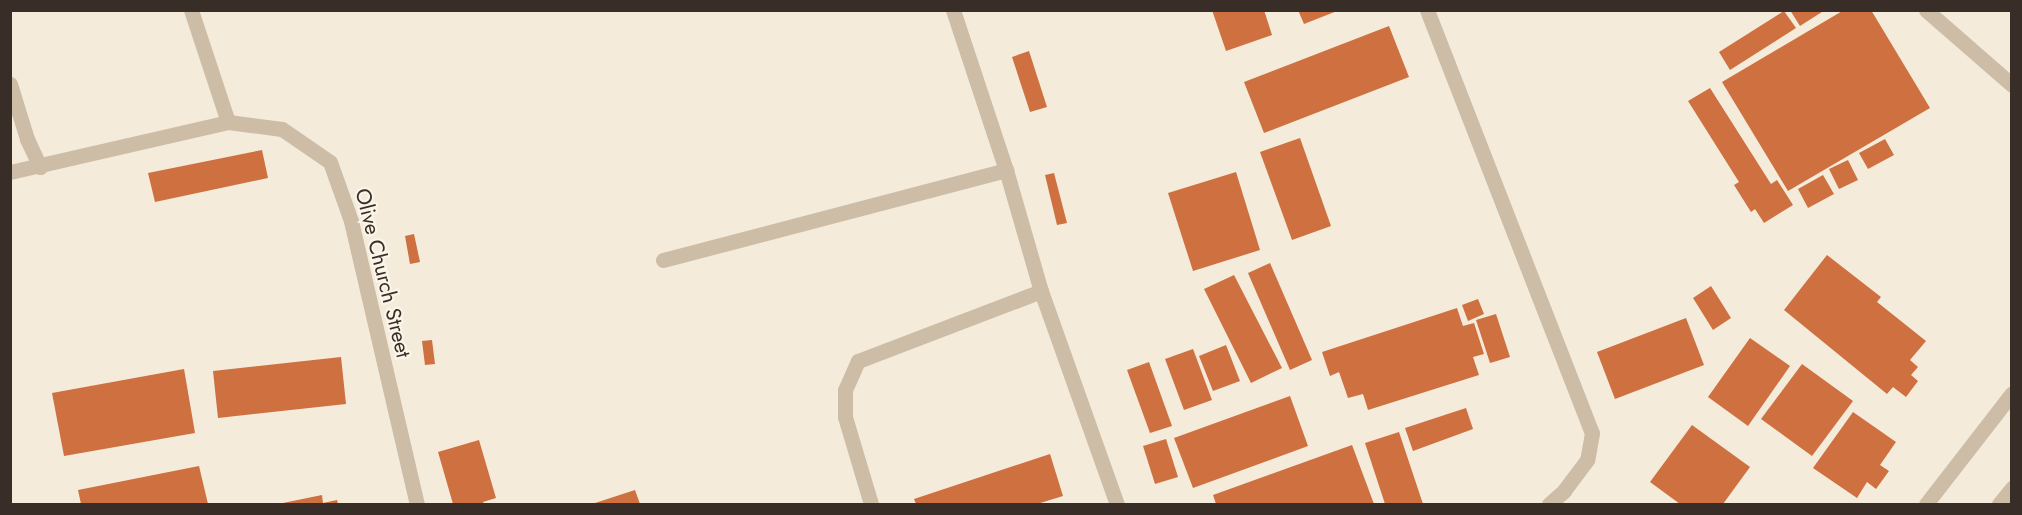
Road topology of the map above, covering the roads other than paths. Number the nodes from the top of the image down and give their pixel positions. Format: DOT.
graph roads {
  1 [pos="191,10"];
  2 [pos="953,10"];
  3 [pos="1427,10"];
  4 [pos="1926,10"];
  5 [pos="10,84"];
  6 [pos="2012,85"];
  7 [pos="228,122"];
  8 [pos="40,167"];
  9 [pos="1006,170"];
  10 [pos="10,172"];
  11 [pos="663,260"];
  12 [pos="1041,291"];
  13 [pos="2012,393"];
  14 [pos="2012,488"];
  15 [pos="417,504"];
  16 [pos="871,504"];
  17 [pos="1117,504"];
  18 [pos="1549,504"];
  19 [pos="1926,504"];
  20 [pos="1999,504"];
  1 -- 7 [label="street"];
  2 -- 9 [label="street"];
  3 -- 18 [label="street"];
  4 -- 6 [label="street"];
  5 -- 8 [label="street"];
  7 -- 8 [label="street"];
  7 -- 15 [label="street, Olive Church Street"];
  8 -- 10 [label="street"];
  9 -- 11 [label="street"];
  9 -- 12 [label="street"];
  12 -- 16 [label="street"];
  12 -- 17 [label="street"];
  13 -- 19 [label="street"];
  14 -- 20 [label="street"];
}
